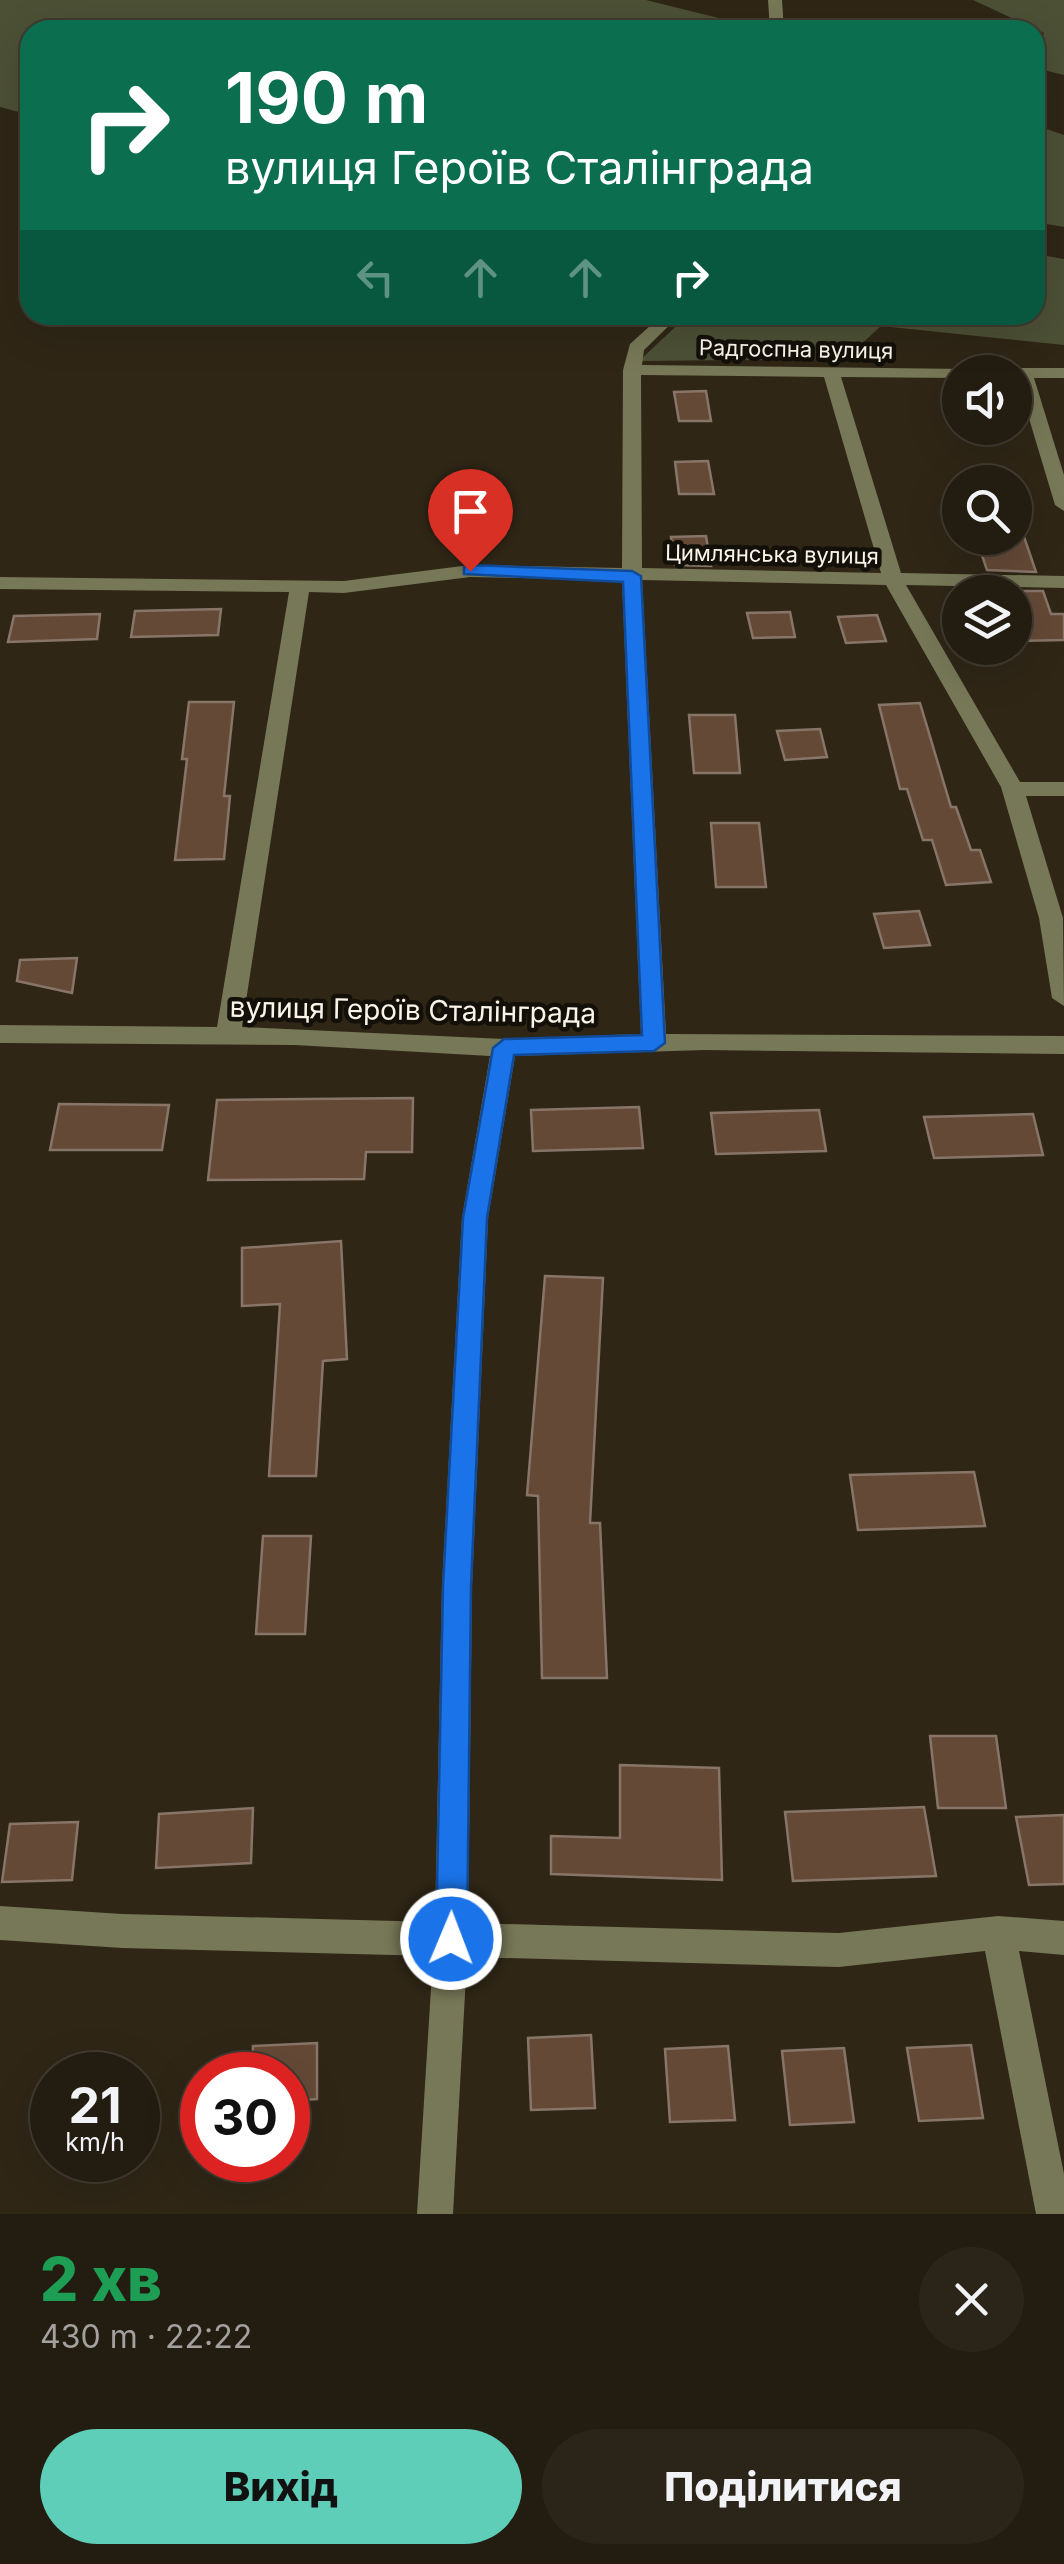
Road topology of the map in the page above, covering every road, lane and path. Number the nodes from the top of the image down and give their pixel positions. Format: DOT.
graph roads {
  1 [pos="661,325"];
  2 [pos="632,370"];
  3 [pos="831,372"];
  4 [pos="942,373"];
  5 [pos="1032,374"];
  6 [pos="1064,374"];
  7 [pos="1032,410"];
  8 [pos="1064,505"];
  9 [pos="632,576"];
  10 [pos="893,580"];
  11 [pos="1064,582"];
  12 [pos="0,583"];
  13 [pos="300,586"];
  14 [pos="1013,789"];
  15 [pos="1064,790"];
  16 [pos="1064,998"];
  17 [pos="0,1034"];
  18 [pos="228,1036"];
  19 [pos="654,1043"];
  20 [pos="1064,1045"];
  21 [pos="504,1048"];
  22 [pos="0,1923"];
  23 [pos="998,1933"];
  24 [pos="1064,1938"];
  25 [pos="451,1939"];
  26 [pos="435,2214"];
  27 [pos="1054,2214"];
  1 -- 2 [label="street"];
  2 -- 3 [label="street, Радгоспна вулиця"];
  2 -- 9 [label="street"];
  3 -- 4 [label="street, Радгоспна вулиця"];
  3 -- 10 [label="street"];
  5 -- 6 [label="street"];
  7 -- 8 [label="street"];
  9 -- 10 [label="street, Цимлянська вулиця"];
  9 -- 13 [label="street, Цимлянська вулиця"];
  9 -- 19 [label="street"];
  10 -- 11 [label="street, Цимлянська вулиця"];
  10 -- 14 [label="street"];
  12 -- 13 [label="street, Цимлянська вулиця"];
  13 -- 18 [label="street"];
  14 -- 15 [label="street"];
  14 -- 16 [label="street"];
  17 -- 18 [label="street, вулиця Героїв Сталінграда"];
  18 -- 21 [label="street, вулиця Героїв Сталінграда"];
  19 -- 20 [label="street, вулиця Героїв Сталінграда"];
  19 -- 21 [label="street, вулиця Героїв Сталінграда"];
  21 -- 25 [label="street"];
  22 -- 25 [label="street"];
  23 -- 24 [label="street"];
  23 -- 25 [label="street"];
  23 -- 27 [label="street"];
  25 -- 26 [label="street"];
}
